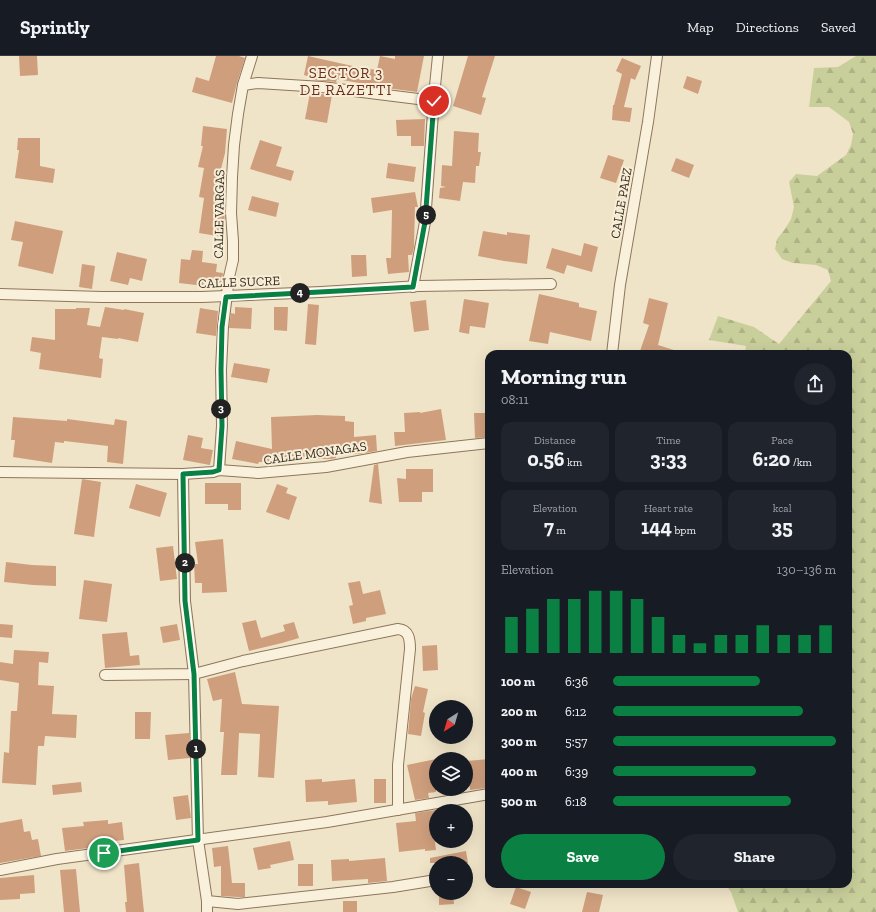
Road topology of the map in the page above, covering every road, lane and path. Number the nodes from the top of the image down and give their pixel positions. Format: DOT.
graph roads {
  1 [pos="252,56"];
  2 [pos="438,56"];
  3 [pos="657,56"];
  4 [pos="243,85"];
  5 [pos="434,101"];
  6 [pos="551,284"];
  7 [pos="413,287"];
  8 [pos="0,294"];
  9 [pos="226,297"];
  10 [pos="612,350"];
  11 [pos="485,443"];
  12 [pos="219,470"];
  13 [pos="0,472"];
  14 [pos="183,474"];
  15 [pos="194,674"];
  16 [pos="106,675"];
  17 [pos="485,795"];
  18 [pos="398,810"];
  19 [pos="198,840"];
  20 [pos="0,870"];
  21 [pos="429,881"];
  22 [pos="207,901"];
  23 [pos="207,912"];
  1 -- 4 [label="street, CALLE VARGAS"];
  2 -- 5 [label="street"];
  3 -- 10 [label="street, CALLE PAEZ"];
  4 -- 5 [label="street"];
  4 -- 9 [label="street, CALLE VARGAS"];
  5 -- 7 [label="street"];
  6 -- 7 [label="street, CALLE SUCRE"];
  7 -- 9 [label="street, CALLE SUCRE"];
  8 -- 9 [label="street, CALLE SUCRE"];
  9 -- 12 [label="street, CALLE VARGAS"];
  11 -- 12 [label="street, CALLE MONAGAS"];
  12 -- 14 [label="street, CALLE MONAGAS"];
  13 -- 14 [label="street, CALLE MONAGAS"];
  14 -- 15 [label="street"];
  15 -- 16 [label="street"];
  15 -- 18 [label="street"];
  15 -- 19 [label="street"];
  17 -- 18 [label="street"];
  18 -- 19 [label="street"];
  19 -- 20 [label="street"];
  19 -- 22 [label="street"];
  21 -- 22 [label="street"];
  22 -- 23 [label="street"];
}
